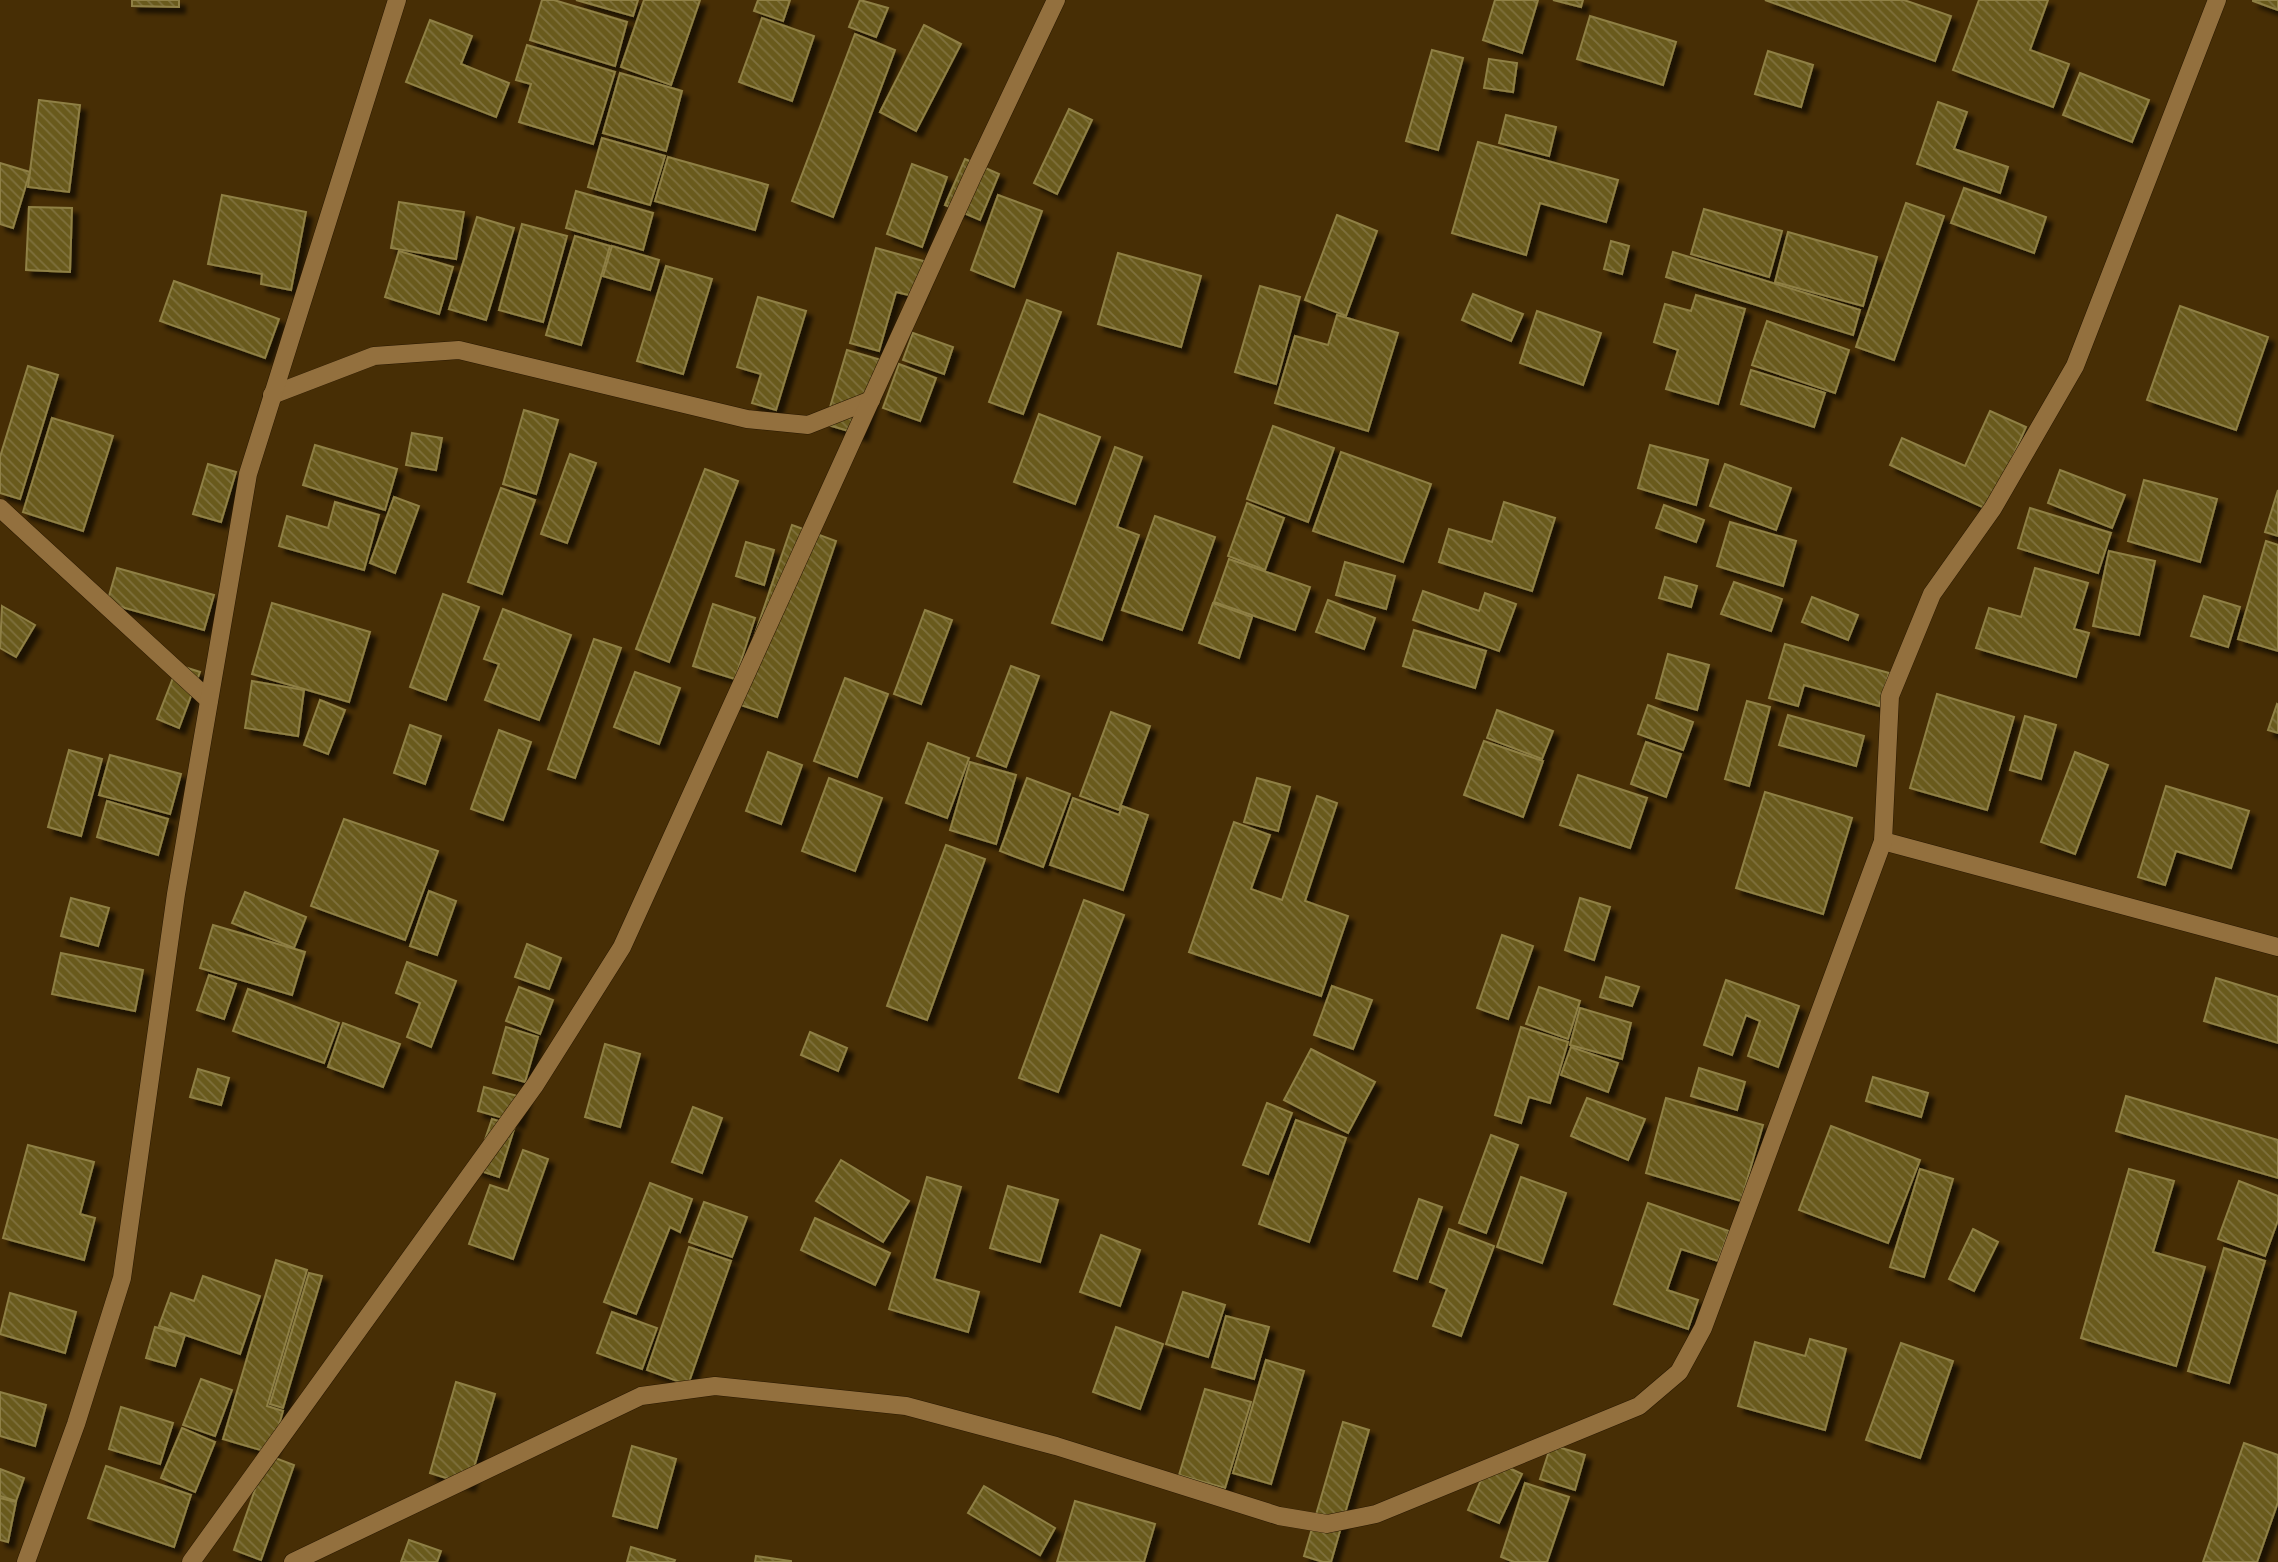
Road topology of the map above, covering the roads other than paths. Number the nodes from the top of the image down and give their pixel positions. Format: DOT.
graph roads {
  1 [pos="397,0"];
  2 [pos="1056,0"];
  3 [pos="2217,0"];
  4 [pos="272,395"];
  5 [pos="871,400"];
  6 [pos="0,508"];
  7 [pos="209,701"];
  8 [pos="1884,841"];
  9 [pos="2278,947"];
  10 [pos="26,1562"];
  11 [pos="191,1562"];
  12 [pos="293,1562"];
  1 -- 4 [label="street"];
  2 -- 5 [label="street"];
  3 -- 8 [label="street"];
  4 -- 5 [label="street"];
  4 -- 7 [label="street"];
  5 -- 11 [label="street"];
  6 -- 7 [label="street"];
  7 -- 10 [label="street"];
  8 -- 9 [label="street"];
  8 -- 12 [label="street"];
}
